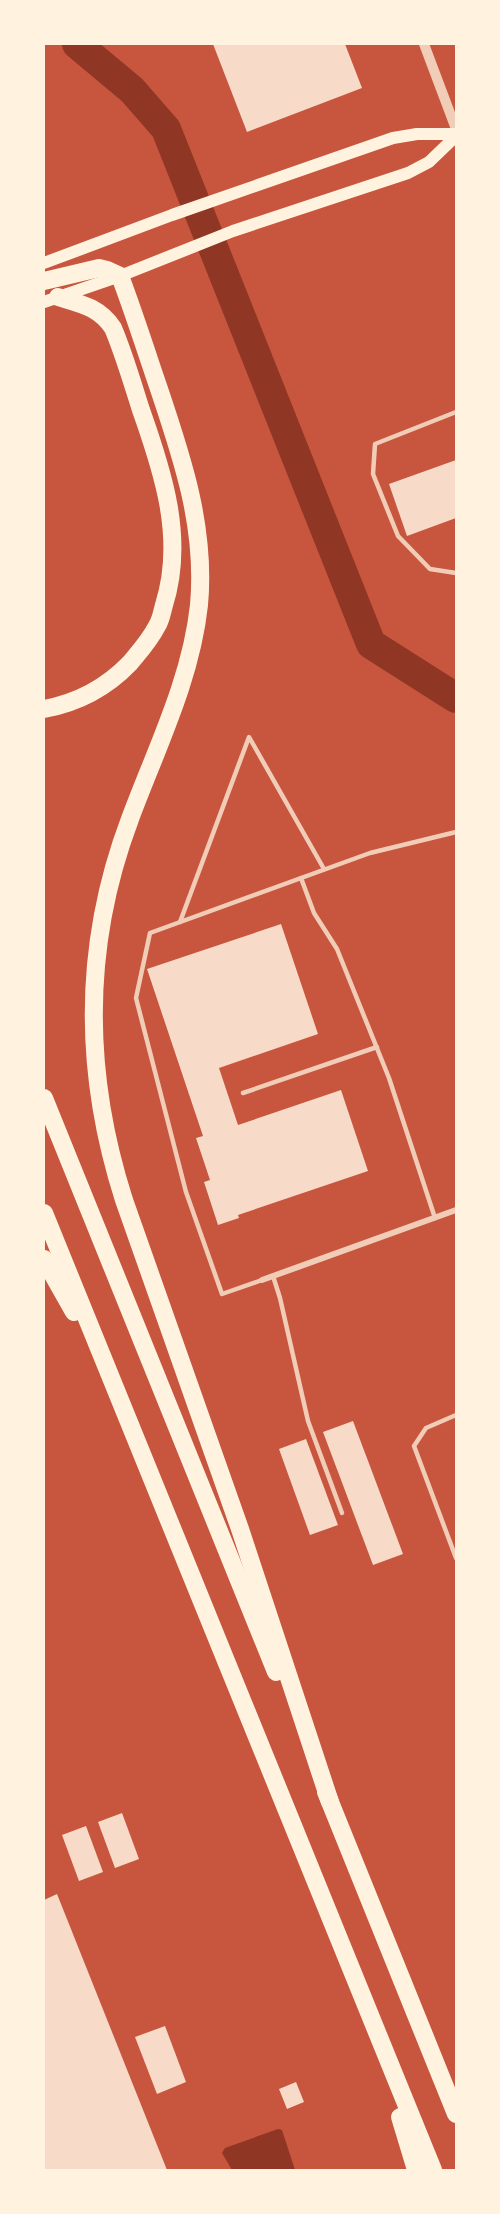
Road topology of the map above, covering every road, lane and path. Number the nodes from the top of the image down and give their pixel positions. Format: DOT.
graph roads {
  1 [pos="424,44"];
  2 [pos="456,129"];
  3 [pos="456,135"];
  4 [pos="44,263"];
  5 [pos="120,276"];
  6 [pos="44,281"];
  7 [pos="51,300"];
  8 [pos="456,412"];
  9 [pos="456,573"];
  10 [pos="44,709"];
  11 [pos="456,832"];
  12 [pos="324,869"];
  13 [pos="301,878"];
  14 [pos="180,922"];
  15 [pos="377,1047"];
  16 [pos="243,1093"];
  17 [pos="44,1098"];
  18 [pos="456,1210"];
  19 [pos="44,1213"];
  20 [pos="435,1218"];
  21 [pos="44,1259"];
  22 [pos="273,1276"];
  23 [pos="262,1280"];
  24 [pos="107,1370"];
  25 [pos="456,1415"];
  26 [pos="342,1513"];
  27 [pos="456,1558"];
  28 [pos="330,1802"];
  29 [pos="369,2012"];
  30 [pos="456,2114"];
  31 [pos="416,2170"];
  32 [pos="433,2170"];
  1 -- 2 [label="street"];
  3 -- 4 [label="main road"];
  3 -- 5 [label="main road"];
  5 -- 6 [label="highway"];
  5 -- 7 [label="main road"];
  5 -- 28 [label="highway"];
  7 -- 10 [label="highway"];
  8 -- 9 [label="lane"];
  11 -- 12 [label="lane"];
  12 -- 13 [label="lane"];
  12 -- 14 [label="lane"];
  13 -- 14 [label="lane"];
  13 -- 15 [label="lane"];
  14 -- 23 [label="lane"];
  15 -- 16 [label="lane"];
  15 -- 20 [label="lane"];
  17 -- 28 [label="highway"];
  18 -- 20 [label="street"];
  19 -- 24 [label="highway"];
  20 -- 22 [label="street"];
  21 -- 24 [label="highway"];
  22 -- 23 [label="street"];
  22 -- 26 [label="lane"];
  24 -- 29 [label="highway"];
  25 -- 27 [label="lane"];
  28 -- 30 [label="highway"];
  29 -- 31 [label="highway"];
  29 -- 32 [label="highway"];
}
